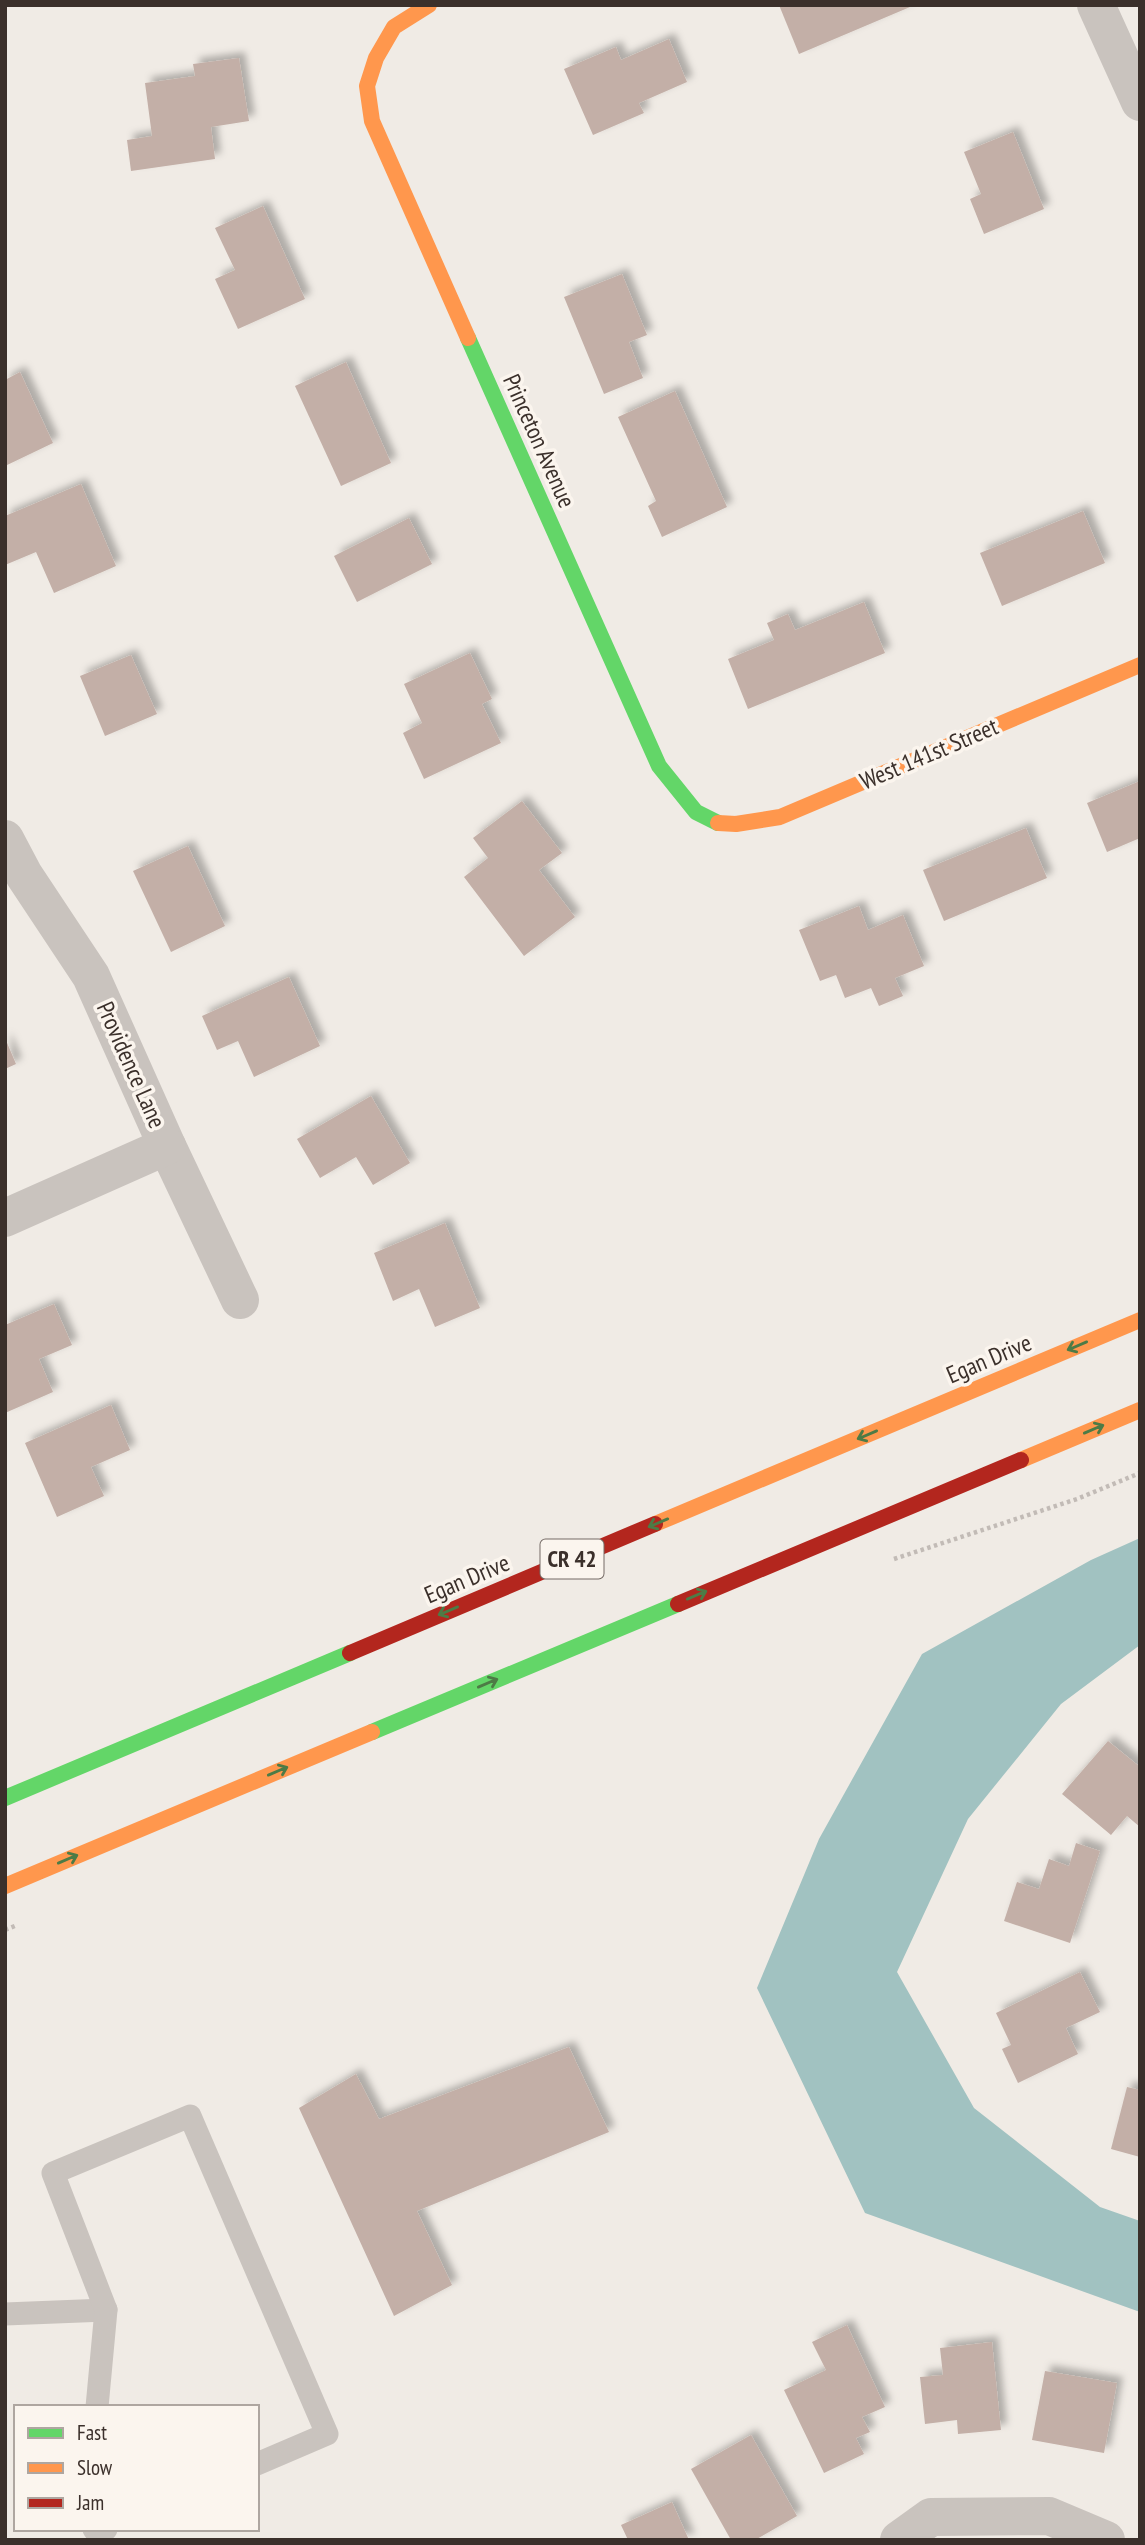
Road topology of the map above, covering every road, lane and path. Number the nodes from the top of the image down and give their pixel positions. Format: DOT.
graph roads {
  1 [pos="429,5"];
  2 [pos="1096,5"];
  3 [pos="1140,102"];
  4 [pos="1140,665"];
  5 [pos="713,824"];
  6 [pos="5,839"];
  7 [pos="167,1146"];
  8 [pos="5,1218"];
  9 [pos="240,1300"];
  10 [pos="1140,1320"];
  11 [pos="1140,1410"];
  12 [pos="5,1798"];
  13 [pos="5,1886"];
  14 [pos="106,2310"];
  15 [pos="5,2314"];
  16 [pos="97,2405"];
  17 [pos="259,2463"];
  18 [pos="899,2540"];
  19 [pos="1106,2540"];
  1 -- 5 [label="main road, Princeton Avenue"];
  2 -- 3 [label="street"];
  4 -- 5 [label="main road, West 141st Street"];
  6 -- 7 [label="street, Providence Lane"];
  7 -- 8 [label="street"];
  7 -- 9 [label="street, Providence Lane"];
  10 -- 12 [label="main road, Egan Drive / CR 42, one-way"];
  13 -- 11 [label="main road, one-way"];
  14 -- 15 [label="lane"];
  14 -- 16 [label="lane"];
  14 -- 17 [label="lane"];
  18 -- 19 [label="street"];
}
